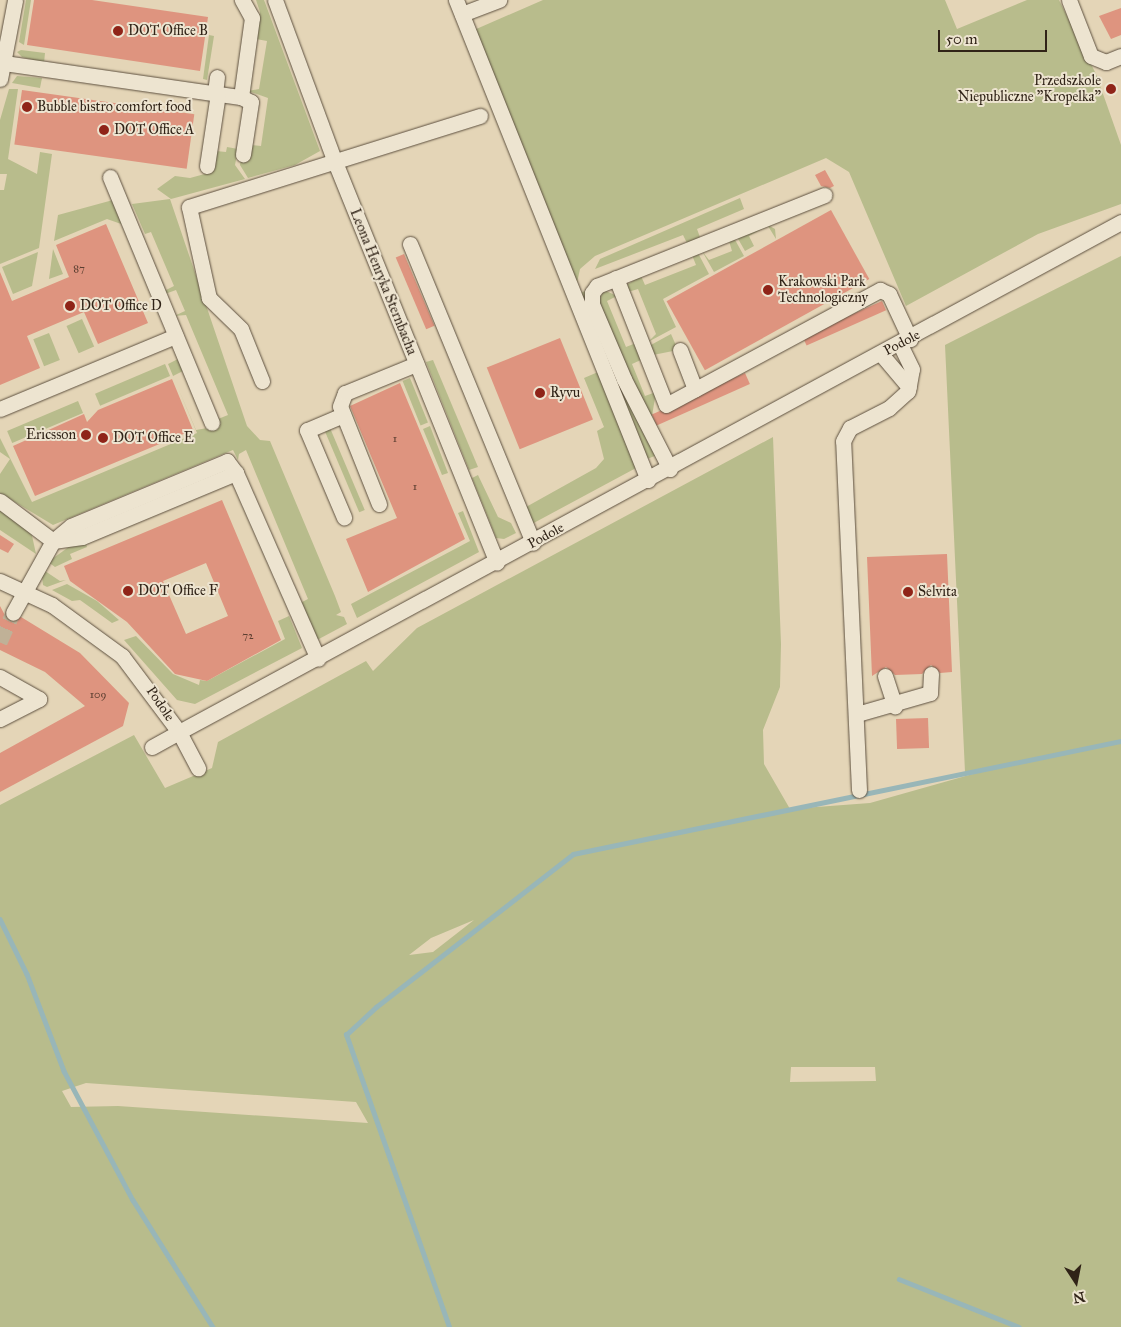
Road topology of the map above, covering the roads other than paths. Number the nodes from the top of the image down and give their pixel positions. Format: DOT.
graph roads {
  1 [pos="15,0"];
  2 [pos="242,0"];
  3 [pos="275,0"];
  4 [pos="456,0"];
  5 [pos="499,0"];
  6 [pos="1069,0"];
  7 [pos="462,14"];
  8 [pos="1121,56"];
  9 [pos="4,63"];
  10 [pos="217,77"];
  11 [pos="0,79"];
  12 [pos="216,93"];
  13 [pos="241,97"];
  14 [pos="480,116"];
  15 [pos="243,154"];
  16 [pos="335,162"];
  17 [pos="207,166"];
  18 [pos="110,177"];
  19 [pos="824,195"];
  20 [pos="1121,222"];
  21 [pos="410,244"];
  22 [pos="616,278"];
  23 [pos="175,336"];
  24 [pos="905,342"];
  25 [pos="680,350"];
  26 [pos="881,354"];
  27 [pos="416,364"];
  28 [pos="262,381"];
  29 [pos="909,387"];
  30 [pos="695,389"];
  31 [pos="0,409"];
  32 [pos="343,415"];
  33 [pos="212,423"];
  34 [pos="670,469"];
  35 [pos="236,473"];
  36 [pos="648,480"];
  37 [pos="0,501"];
  38 [pos="380,504"];
  39 [pos="344,517"];
  40 [pos="53,541"];
  41 [pos="533,543"];
  42 [pos="497,563"];
  43 [pos="0,581"];
  44 [pos="23,588"];
  45 [pos="13,612"];
  46 [pos="318,659"];
  47 [pos="931,674"];
  48 [pos="0,676"];
  49 [pos="885,676"];
  50 [pos="895,706"];
  51 [pos="857,714"];
  52 [pos="0,719"];
  53 [pos="179,732"];
  54 [pos="152,747"];
  55 [pos="198,768"];
  56 [pos="859,790"];
  1 -- 9 [label="street"];
  2 -- 13 [label="street"];
  3 -- 16 [label="street, Leona Henryka Sternbacha"];
  4 -- 7 [label="street"];
  5 -- 7 [label="street"];
  6 -- 8 [label="street"];
  7 -- 36 [label="street"];
  9 -- 11 [label="street"];
  9 -- 12 [label="street"];
  10 -- 12 [label="street"];
  12 -- 13 [label="street"];
  12 -- 17 [label="street"];
  13 -- 15 [label="street"];
  14 -- 16 [label="street"];
  16 -- 27 [label="street, Leona Henryka Sternbacha"];
  16 -- 28 [label="street"];
  18 -- 23 [label="street"];
  19 -- 22 [label="street"];
  20 -- 24 [label="street, Podole"];
  21 -- 41 [label="street"];
  22 -- 30 [label="street"];
  22 -- 34 [label="street"];
  23 -- 31 [label="street"];
  23 -- 33 [label="street"];
  24 -- 26 [label="street, Podole"];
  24 -- 29 [label="street"];
  24 -- 30 [label="street"];
  25 -- 30 [label="street"];
  26 -- 29 [label="street"];
  26 -- 34 [label="street, Podole"];
  27 -- 32 [label="street"];
  27 -- 42 [label="street, Leona Henryka Sternbacha"];
  29 -- 51 [label="street"];
  32 -- 38 [label="street"];
  32 -- 39 [label="street"];
  34 -- 36 [label="street, Podole"];
  35 -- 40 [label="street"];
  35 -- 40 [label="street"];
  35 -- 46 [label="street"];
  36 -- 41 [label="street, Podole"];
  37 -- 40 [label="street"];
  40 -- 44 [label="street"];
  41 -- 42 [label="street, Podole"];
  42 -- 46 [label="street, Podole"];
  43 -- 44 [label="street, Podole"];
  44 -- 45 [label="street"];
  44 -- 53 [label="street, Podole"];
  46 -- 53 [label="street, Podole"];
  47 -- 50 [label="street"];
  48 -- 52 [label="street"];
  49 -- 50 [label="street"];
  50 -- 51 [label="street"];
  51 -- 56 [label="street"];
  53 -- 54 [label="street"];
  53 -- 55 [label="street"];
}
